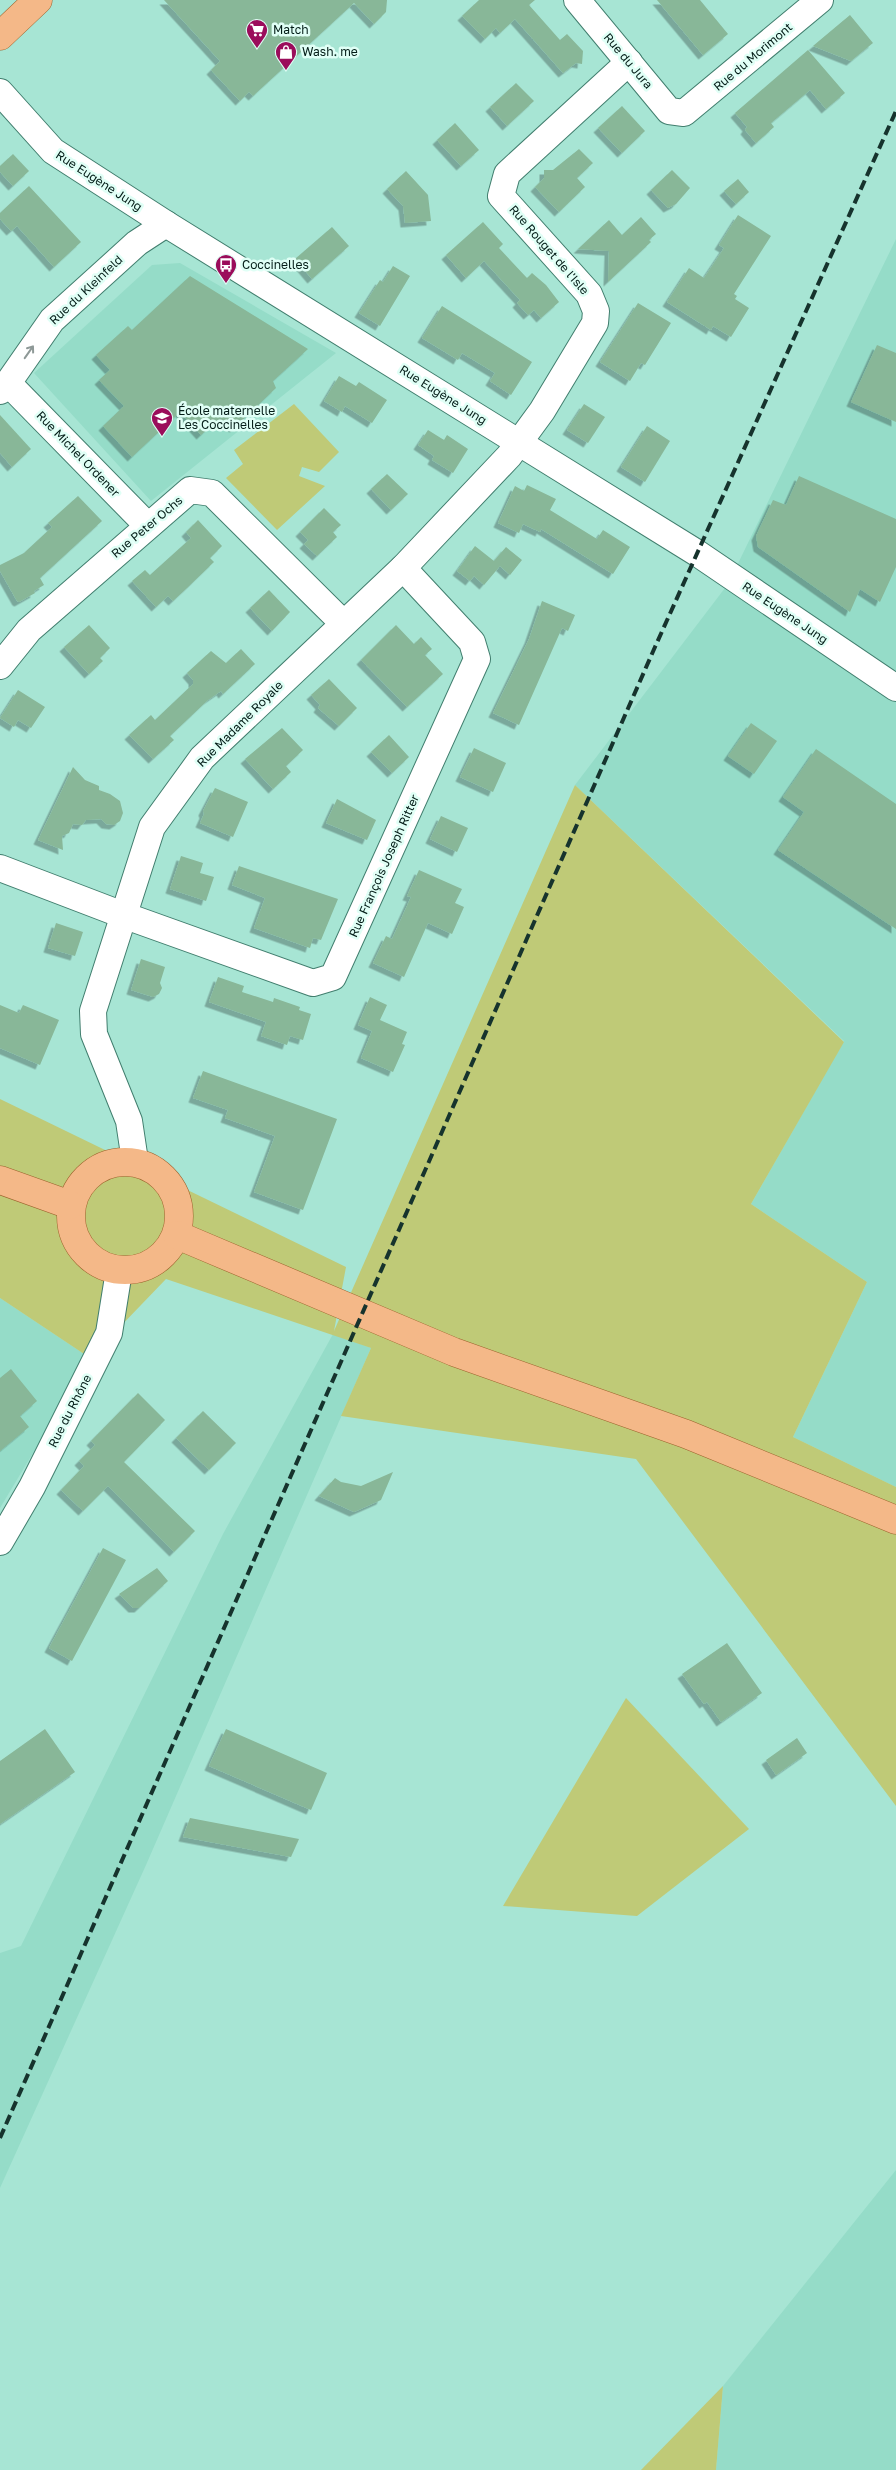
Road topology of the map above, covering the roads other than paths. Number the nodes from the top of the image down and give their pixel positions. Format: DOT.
graph roads {
  1 [pos="38,0"];
  2 [pos="577,0"];
  3 [pos="820,0"];
  4 [pos="0,36"];
  5 [pos="629,62"];
  6 [pos="0,92"];
  7 [pos="684,113"];
  8 [pos="166,224"];
  9 [pos="4,387"];
  10 [pos="520,442"];
  11 [pos="147,526"];
  12 [pos="403,568"];
  13 [pos="343,623"];
  14 [pos="0,666"];
  15 [pos="896,688"];
  16 [pos="0,868"];
  17 [pos="123,916"];
  18 [pos="135,1161"];
  19 [pos="0,1180"];
  20 [pos="70,1205"];
  21 [pos="177,1235"];
  22 [pos="119,1272"];
  23 [pos="896,1520"];
  24 [pos="0,1542"];
  1 -- 4 [label="main road"];
  2 -- 5 [label="street, Rue du Jura"];
  3 -- 7 [label="street, Rue du Morimont"];
  5 -- 7 [label="street, Rue du Jura"];
  5 -- 10 [label="street, Rue Rouget de l'Isle"];
  6 -- 8 [label="street, Rue Eugène Jung"];
  9 -- 8 [label="street, Rue du Kleinfeld, one-way"];
  8 -- 10 [label="street, Rue Eugène Jung"];
  9 -- 11 [label="street, Rue Michel Ordener"];
  10 -- 12 [label="street, Rue Madame Royale"];
  10 -- 15 [label="street, Rue Eugène Jung"];
  11 -- 13 [label="street, Rue Peter Ochs"];
  11 -- 14 [label="street, Rue Peter Ochs"];
  12 -- 13 [label="street, Rue Madame Royale"];
  12 -- 17 [label="street, Rue François Joseph Ritter"];
  13 -- 17 [label="street, Rue Madame Royale"];
  16 -- 17 [label="street"];
  17 -- 18 [label="street, Rue Madame Royale"];
  18 -- 20 [label="main road"];
  18 -- 21 [label="main road"];
  19 -- 20 [label="main road"];
  20 -- 22 [label="main road"];
  21 -- 22 [label="main road"];
  21 -- 23 [label="main road"];
  22 -- 24 [label="street, Rue du Rhône"];
}
